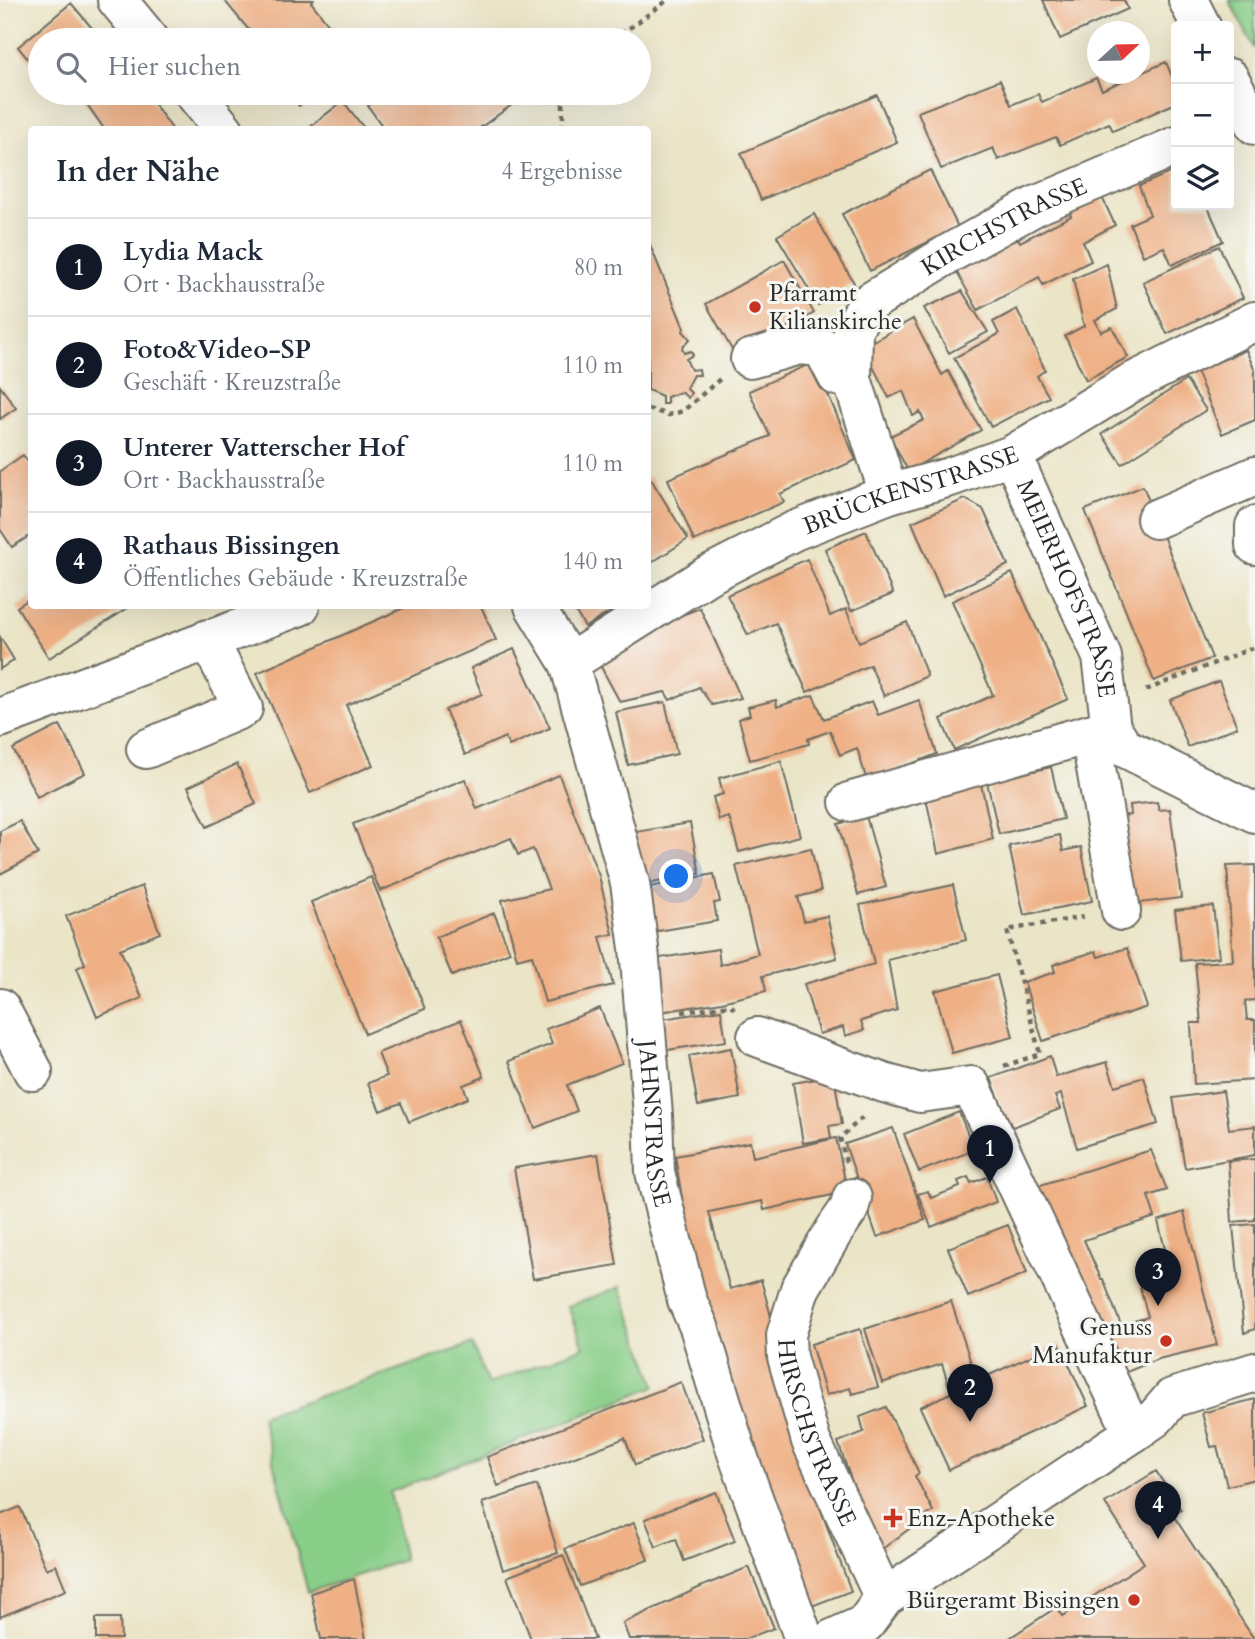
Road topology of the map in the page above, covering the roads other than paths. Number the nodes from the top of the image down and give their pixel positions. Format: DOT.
graph roads {
  1 [pos="117,0"];
  2 [pos="1188,0"];
  3 [pos="1199,21"];
  4 [pos="140,28"];
  5 [pos="1231,84"];
  6 [pos="204,105"];
  7 [pos="1244,123"];
  8 [pos="221,126"];
  9 [pos="1174,147"];
  10 [pos="1255,321"];
  11 [pos="750,359"];
  12 [pos="852,379"];
  13 [pos="1012,455"];
  14 [pos="1255,477"];
  15 [pos="889,494"];
  16 [pos="1156,519"];
  17 [pos="1255,526"];
  18 [pos="1255,545"];
  19 [pos="292,609"];
  20 [pos="536,609"];
  21 [pos="208,639"];
  22 [pos="569,663"];
  23 [pos="0,718"];
  24 [pos="1100,731"];
  25 [pos="146,749"];
  26 [pos="849,802"];
  27 [pos="1255,813"];
  28 [pos="1121,911"];
  29 [pos="0,1007"];
  30 [pos="757,1037"];
  31 [pos="33,1071"];
  32 [pos="852,1198"];
  33 [pos="1255,1372"];
  34 [pos="1133,1433"];
  35 [pos="864,1625"];
  36 [pos="804,1639"];
  1 -- 4 [label="street"];
  2 -- 3 [label="street"];
  5 -- 7 [label="street"];
  6 -- 8 [label="street"];
  9 -- 12 [label="street, KIRCHSTRASSE"];
  10 -- 13 [label="street, BRÜCKENSTRASSE"];
  11 -- 12 [label="street"];
  12 -- 15 [label="street, KIRCHSTRASSE"];
  13 -- 15 [label="street, BRÜCKENSTRASSE"];
  13 -- 24 [label="street, MEIERHOFSTRASSE"];
  14 -- 16 [label="street"];
  15 -- 22 [label="street, BRÜCKENSTRASSE"];
  17 -- 18 [label="street"];
  19 -- 21 [label="street"];
  20 -- 22 [label="street, JAHNSTRASSE"];
  21 -- 23 [label="street"];
  21 -- 25 [label="street"];
  22 -- 36 [label="street, JAHNSTRASSE"];
  24 -- 26 [label="street, MEIERHOFSTRASSE"];
  24 -- 27 [label="street, MEIERHOFSTRASSE"];
  24 -- 28 [label="street"];
  29 -- 31 [label="street"];
  30 -- 34 [label="street"];
  32 -- 35 [label="street, HIRSCHSTRASSE"];
  33 -- 34 [label="street"];
  34 -- 35 [label="street"];
}
